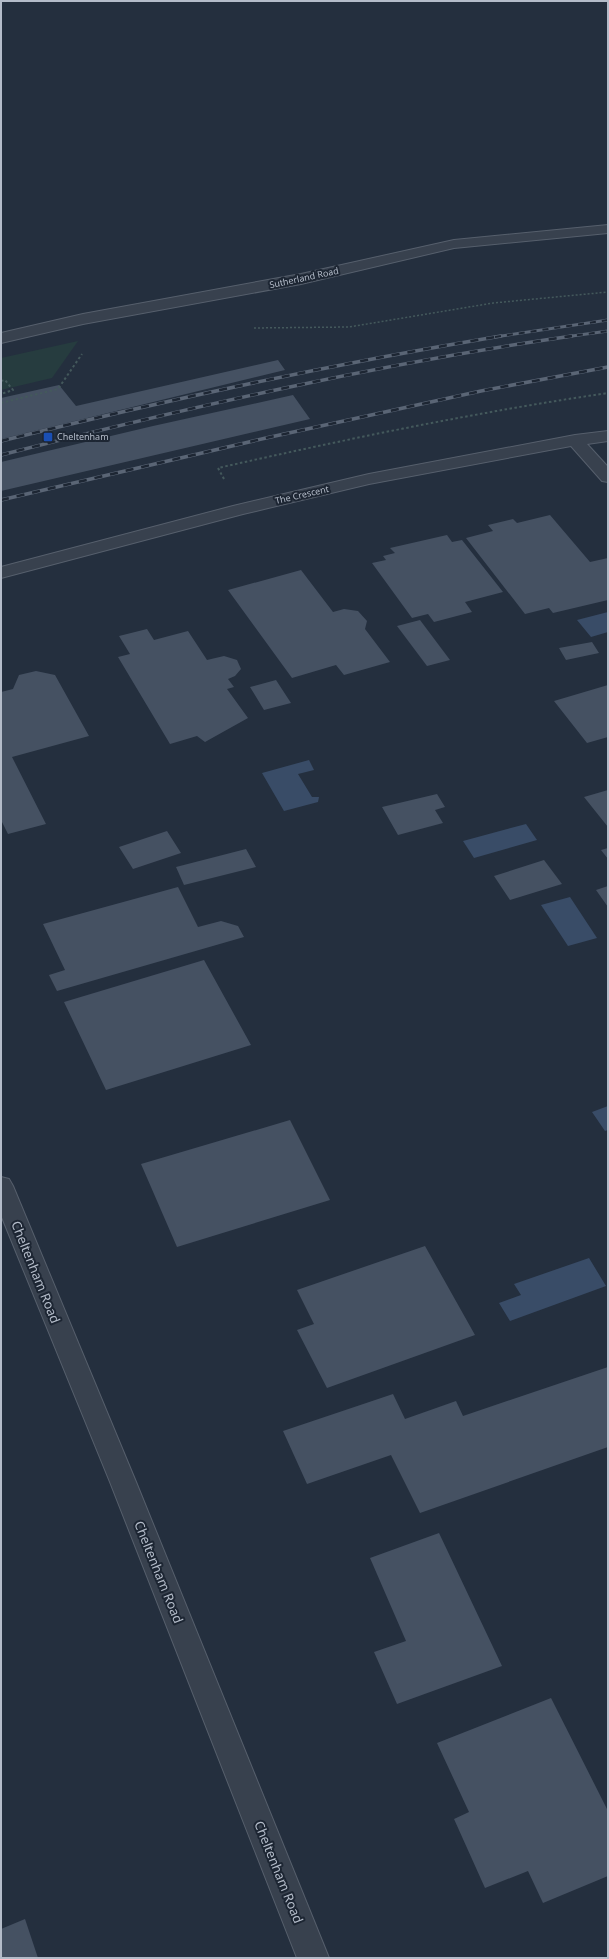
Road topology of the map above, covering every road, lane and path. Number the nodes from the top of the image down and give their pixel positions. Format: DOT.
graph roads {
  1 [pos="608,229"];
  2 [pos="608,292"];
  3 [pos="254,328"];
  4 [pos="1,338"];
  5 [pos="86,348"];
  6 [pos="1,381"];
  7 [pos="1,394"];
  8 [pos="1,403"];
  9 [pos="608,436"];
  10 [pos="575,440"];
  11 [pos="608,477"];
  12 [pos="1,573"];
  13 [pos="1,1186"];
  14 [pos="313,1958"];
  1 -- 4 [label="street, Sutherland Road"];
  2 -- 3 [label="path"];
  5 -- 8 [label="path"];
  6 -- 7 [label="path"];
  9 -- 10 [label="street, The Crescent"];
  10 -- 11 [label="street"];
  10 -- 12 [label="street, The Crescent"];
  13 -- 14 [label="street, Cheltenham Road"];
}
